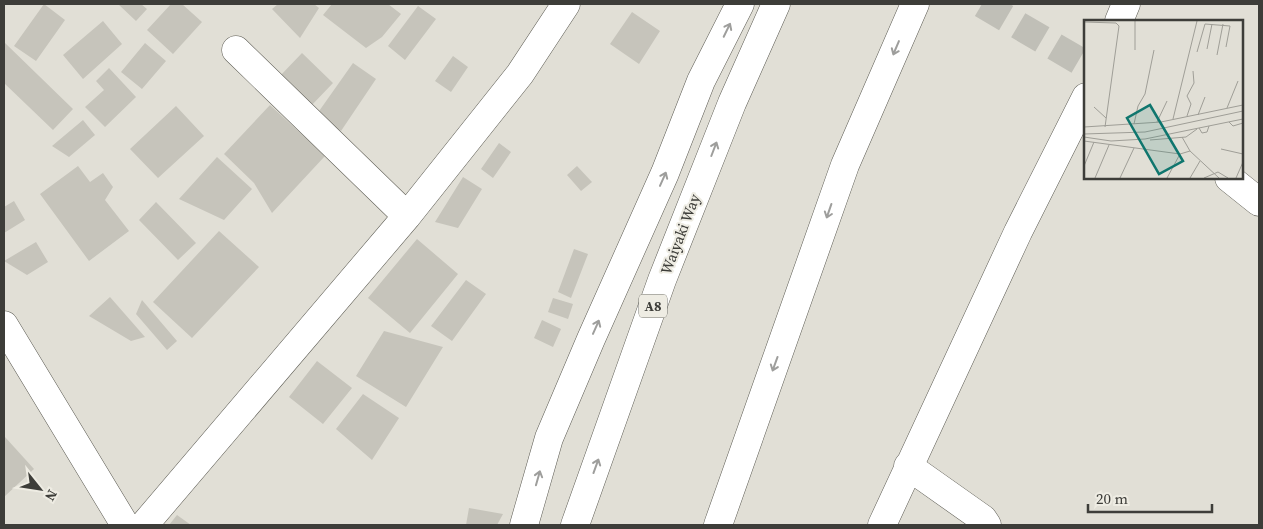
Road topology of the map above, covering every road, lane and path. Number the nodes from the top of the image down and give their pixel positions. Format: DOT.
graph roads {
  1 [pos="566,4"];
  2 [pos="740,4"];
  3 [pos="776,4"];
  4 [pos="915,4"];
  5 [pos="1126,4"];
  6 [pos="1119,20"];
  7 [pos="236,50"];
  8 [pos="1084,101"];
  9 [pos="1230,179"];
  10 [pos="1259,202"];
  11 [pos="407,216"];
  12 [pos="4,325"];
  13 [pos="908,466"];
  14 [pos="125,525"];
  15 [pos="144,525"];
  16 [pos="524,525"];
  17 [pos="575,525"];
  18 [pos="718,525"];
  19 [pos="882,525"];
  20 [pos="987,525"];
  1 -- 11 [label="main road"];
  16 -- 2 [label="main road, one-way"];
  17 -- 3 [label="main road, Waiyaki Way / A8, one-way"];
  4 -- 18 [label="main road, one-way"];
  5 -- 6 [label="main road"];
  7 -- 11 [label="main road"];
  8 -- 13 [label="main road"];
  9 -- 10 [label="main road"];
  11 -- 15 [label="main road"];
  12 -- 14 [label="main road"];
  13 -- 19 [label="main road"];
  13 -- 20 [label="main road"];
}
